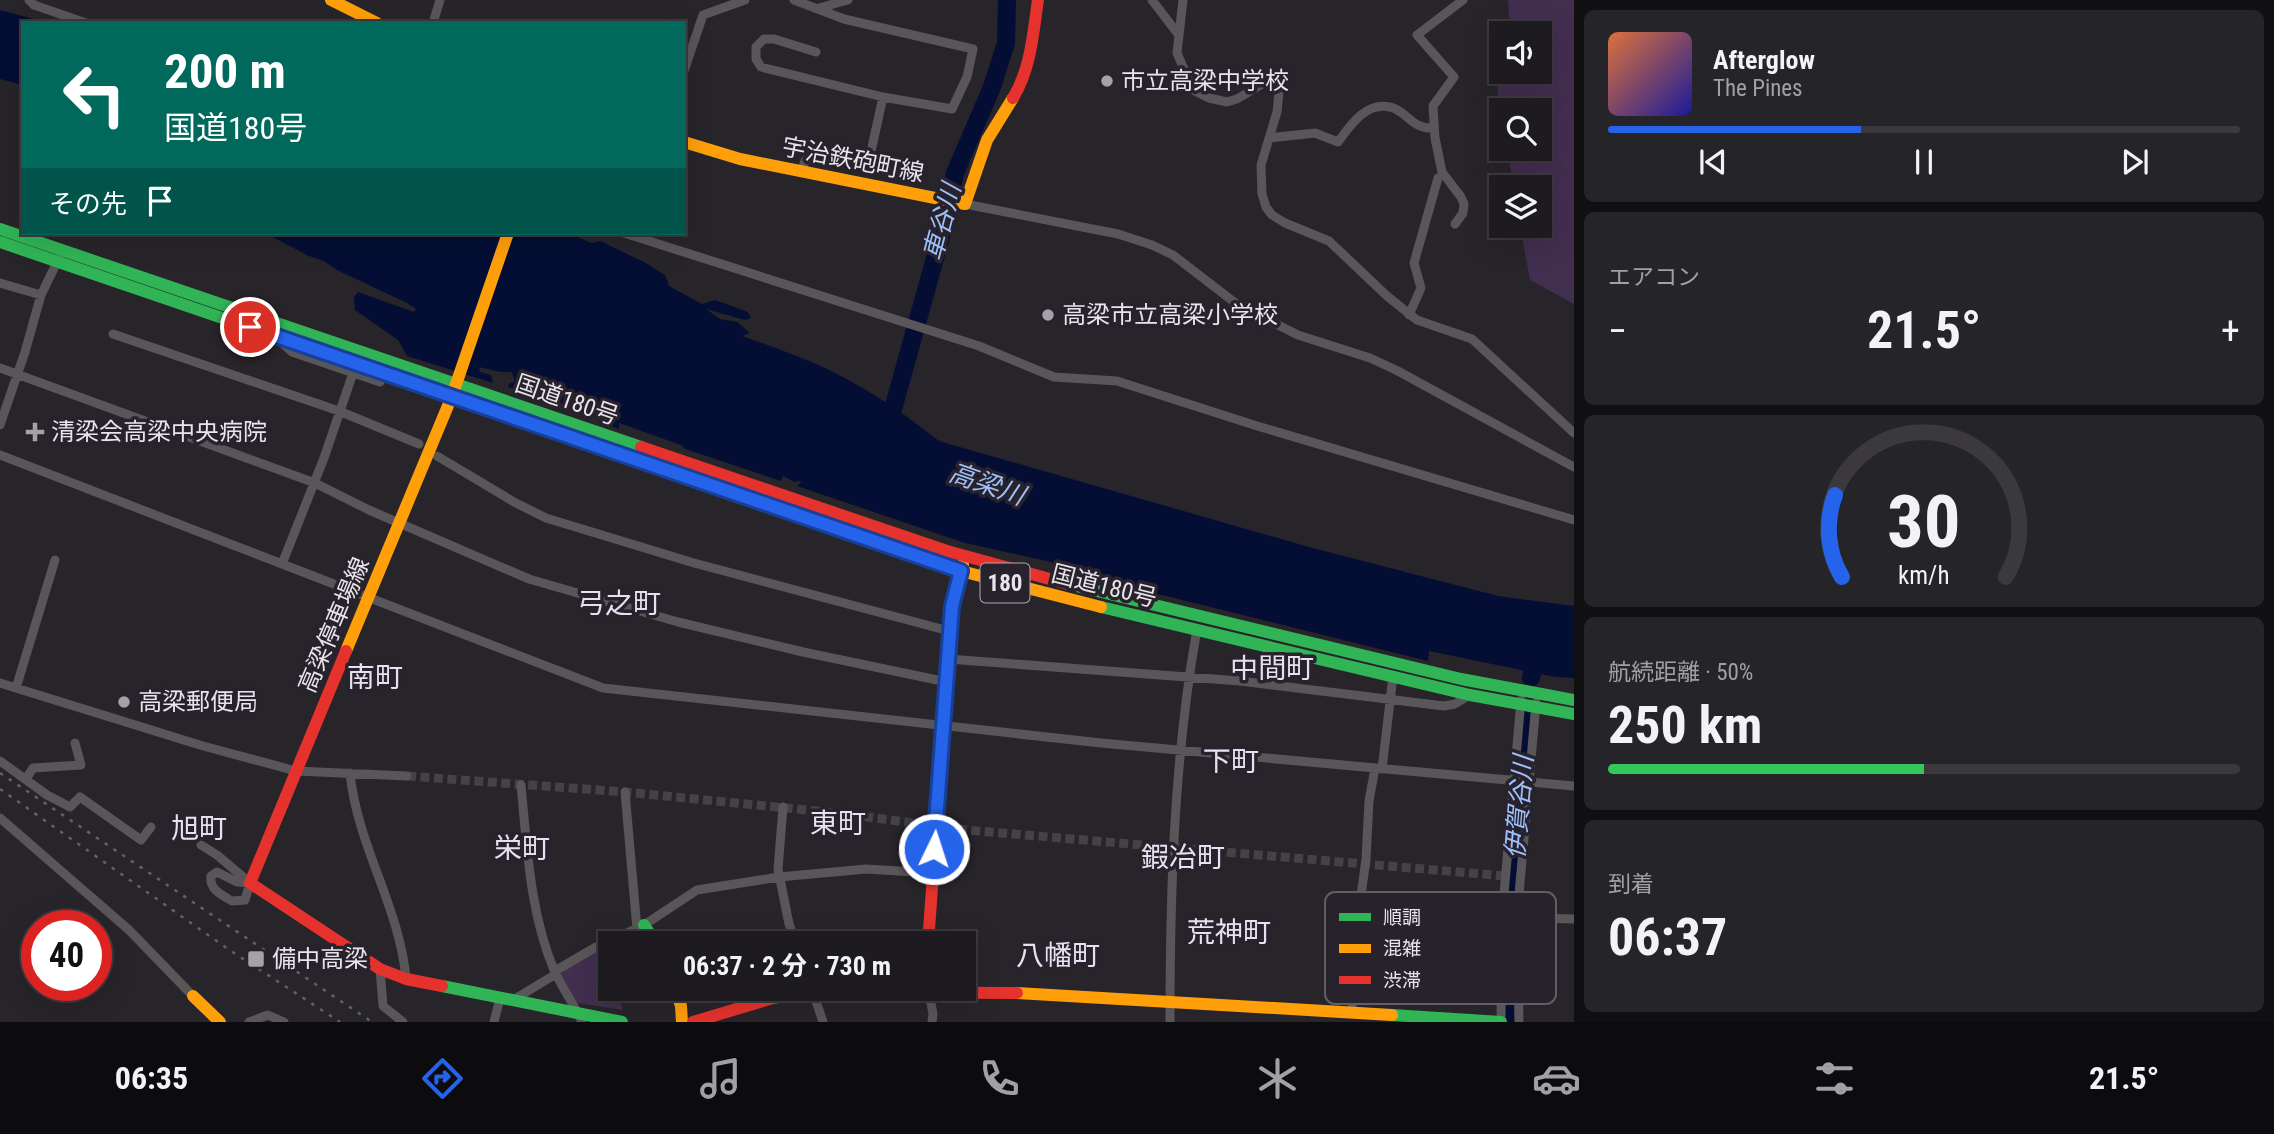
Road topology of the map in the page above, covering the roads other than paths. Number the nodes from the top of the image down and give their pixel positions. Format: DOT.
graph roads {
  1 [pos="29,0"];
  2 [pos="331,0"];
  3 [pos="439,0"];
  4 [pos="743,0"];
  5 [pos="794,0"];
  6 [pos="848,0"];
  7 [pos="1038,0"];
  8 [pos="1152,0"];
  9 [pos="1183,0"];
  10 [pos="1463,0"];
  11 [pos="819,8"];
  12 [pos="80,21"];
  13 [pos="372,21"];
  14 [pos="434,21"];
  15 [pos="1178,34"];
  16 [pos="816,52"];
  17 [pos="686,65"];
  18 [pos="883,97"];
  19 [pos="1434,128"];
  20 [pos="1269,138"];
  21 [pos="686,143"];
  22 [pos="801,172"];
  23 [pos="1438,178"];
  24 [pos="962,203"];
  25 [pos="1455,224"];
  26 [pos="0,229"];
  27 [pos="508,235"];
  28 [pos="630,235"];
  29 [pos="0,242"];
  30 [pos="61,255"];
  31 [pos="0,283"];
  32 [pos="41,295"];
  33 [pos="1409,315"];
  34 [pos="113,334"];
  35 [pos="274,335"];
  36 [pos="0,368"];
  37 [pos="18,373"];
  38 [pos="353,373"];
  39 [pos="380,382"];
  40 [pos="457,384"];
  41 [pos="339,411"];
  42 [pos="0,425"];
  43 [pos="1574,433"];
  44 [pos="419,444"];
  45 [pos="0,455"];
  46 [pos="437,456"];
  47 [pos="1574,467"];
  48 [pos="315,482"];
  49 [pos="1574,520"];
  50 [pos="398,523"];
  51 [pos="965,556"];
  52 [pos="55,560"];
  53 [pos="282,564"];
  54 [pos="961,571"];
  55 [pos="368,599"];
  56 [pos="1198,623"];
  57 [pos="950,631"];
  58 [pos="948,659"];
  59 [pos="1393,676"];
  60 [pos="1188,677"];
  61 [pos="947,682"];
  62 [pos="1,687"];
  63 [pos="16,688"];
  64 [pos="1537,694"];
  65 [pos="1470,695"];
  66 [pos="1522,698"];
  67 [pos="1388,699"];
  68 [pos="1574,700"];
  69 [pos="1535,708"];
  70 [pos="1574,714"];
  71 [pos="944,726"];
  72 [pos="75,743"];
  73 [pos="1180,750"];
  74 [pos="0,761"];
  75 [pos="1379,768"];
  76 [pos="296,771"];
  77 [pos="350,773"];
  78 [pos="407,776"];
  79 [pos="26,779"];
  80 [pos="1515,781"];
  81 [pos="1527,781"];
  82 [pos="521,785"];
  83 [pos="1574,786"];
  84 [pos="625,792"];
  85 [pos="783,807"];
  86 [pos="0,818"];
  87 [pos="151,828"];
  88 [pos="1516,842"];
  89 [pos="201,845"];
  90 [pos="932,873"];
  91 [pos="779,877"];
  92 [pos="250,883"];
  93 [pos="1362,892"];
  94 [pos="1512,892"];
  95 [pos="1512,892"];
  96 [pos="1556,918"];
  97 [pos="1574,919"];
  98 [pos="640,927"];
  99 [pos="644,931"];
  100 [pos="792,931"];
  101 [pos="929,931"];
  102 [pos="380,969"];
  103 [pos="555,973"];
  104 [pos="406,979"];
  105 [pos="976,991"];
  106 [pos="193,996"];
  107 [pos="507,999"];
  108 [pos="679,1001"];
  109 [pos="766,1001"];
  110 [pos="816,1001"];
  111 [pos="931,1001"];
  112 [pos="1170,1001"];
  113 [pos="1352,1004"];
  114 [pos="1501,1004"];
  115 [pos="1517,1004"];
  116 [pos="1352,1013"];
  117 [pos="580,1018"];
  118 [pos="214,1020"];
  119 [pos="249,1022"];
  120 [pos="284,1022"];
  121 [pos="403,1022"];
  122 [pos="494,1022"];
  123 [pos="622,1022"];
  124 [pos="682,1022"];
  125 [pos="693,1022"];
  126 [pos="823,1022"];
  127 [pos="932,1022"];
  128 [pos="1170,1022"];
  129 [pos="1501,1022"];
  130 [pos="1519,1022"];
  1 -- 12 [label="street"];
  2 -- 13 [label="main road"];
  3 -- 14 [label="street"];
  4 -- 17 [label="street"];
  5 -- 11 [label="street"];
  6 -- 11 [label="street"];
  7 -- 24 [label="main road"];
  8 -- 15 [label="street"];
  9 -- 15 [label="street"];
  10 -- 19 [label="street"];
  11 -- 18 [label="street"];
  15 -- 20 [label="street"];
  16 -- 18 [label="street"];
  18 -- 22 [label="street"];
  19 -- 20 [label="street"];
  19 -- 25 [label="street"];
  20 -- 33 [label="street"];
  21 -- 22 [label="main road, 宇治鉄砲町線"];
  22 -- 24 [label="main road, 宇治鉄砲町線"];
  23 -- 33 [label="street"];
  24 -- 47 [label="street"];
  26 -- 30 [label="main road, 国道180号 / 180"];
  27 -- 40 [label="main road"];
  28 -- 49 [label="street"];
  29 -- 30 [label="main road, 国道180号 / 180"];
  30 -- 32 [label="street"];
  30 -- 35 [label="main road, 国道180号 / 180"];
  30 -- 40 [label="main road, 国道180号 / 180"];
  31 -- 32 [label="street"];
  32 -- 37 [label="street"];
  33 -- 43 [label="street"];
  34 -- 41 [label="street"];
  35 -- 38 [label="street"];
  35 -- 40 [label="main road, 国道180号 / 180"];
  36 -- 37 [label="street"];
  37 -- 42 [label="street"];
  37 -- 48 [label="street"];
  38 -- 39 [label="street"];
  38 -- 41 [label="street"];
  40 -- 50 [label="main road, 高梁停車場線"];
  40 -- 51 [label="main road, 国道180号 / 180"];
  40 -- 54 [label="main road, 国道180号 / 180"];
  41 -- 44 [label="street"];
  41 -- 48 [label="street"];
  45 -- 53 [label="street"];
  46 -- 57 [label="street"];
  48 -- 50 [label="street"];
  48 -- 53 [label="street"];
  50 -- 55 [label="main road, 高梁停車場線"];
  50 -- 61 [label="street"];
  51 -- 54 [label="main road"];
  51 -- 56 [label="main road, 国道180号 / 180"];
  52 -- 63 [label="street"];
  53 -- 55 [label="street"];
  54 -- 56 [label="main road, 国道180号 / 180"];
  54 -- 57 [label="main road"];
  55 -- 71 [label="street"];
  55 -- 76 [label="main road, 高梁停車場線"];
  56 -- 59 [label="main road, 国道180号 / 180"];
  56 -- 60 [label="street"];
  56 -- 66 [label="main road, 国道180号 / 180"];
  57 -- 58 [label="main road"];
  58 -- 60 [label="street"];
  58 -- 61 [label="main road"];
  59 -- 65 [label="main road, 国道180号 / 180"];
  59 -- 67 [label="street"];
  60 -- 67 [label="street"];
  60 -- 73 [label="street"];
  61 -- 71 [label="main road"];
  62 -- 63 [label="street"];
  63 -- 76 [label="street"];
  64 -- 66 [label="main road, 国道180号 / 180"];
  64 -- 68 [label="main road, 国道180号 / 180"];
  64 -- 69 [label="street"];
  65 -- 66 [label="main road, 国道180号 / 180"];
  65 -- 67 [label="street"];
  66 -- 69 [label="main road, 国道180号 / 180"];
  66 -- 80 [label="street"];
  67 -- 75 [label="street"];
  69 -- 70 [label="main road, 国道180号 / 180"];
  69 -- 81 [label="street"];
  71 -- 73 [label="street"];
  71 -- 90 [label="main road"];
  72 -- 79 [label="street"];
  73 -- 75 [label="street"];
  73 -- 112 [label="street"];
  74 -- 79 [label="street"];
  75 -- 80 [label="street"];
  75 -- 93 [label="street"];
  76 -- 77 [label="street"];
  76 -- 92 [label="main road, 高梁停車場線"];
  77 -- 78 [label="street"];
  77 -- 104 [label="street"];
  79 -- 87 [label="street"];
  80 -- 81 [label="street"];
  80 -- 88 [label="street"];
  81 -- 83 [label="street"];
  81 -- 88 [label="street"];
  82 -- 103 [label="street"];
  84 -- 98 [label="street"];
  85 -- 91 [label="street"];
  86 -- 106 [label="street"];
  88 -- 94 [label="street"];
  88 -- 95 [label="street"];
  89 -- 92 [label="street"];
  90 -- 91 [label="street"];
  90 -- 101 [label="main road"];
  91 -- 98 [label="street"];
  91 -- 100 [label="street"];
  92 -- 92 [label="street"];
  92 -- 102 [label="main road"];
  96 -- 97 [label="street"];
  98 -- 99 [label="main road"];
  98 -- 103 [label="street"];
  102 -- 104 [label="main road"];
  102 -- 121 [label="street"];
  103 -- 107 [label="street"];
  103 -- 117 [label="street"];
  104 -- 107 [label="main road"];
  105 -- 112 [label="main road"];
  106 -- 118 [label="main road"];
  107 -- 117 [label="main road"];
  107 -- 122 [label="street"];
  108 -- 124 [label="main road"];
  109 -- 125 [label="main road"];
  110 -- 126 [label="street"];
  111 -- 127 [label="street"];
  112 -- 116 [label="main road"];
  112 -- 128 [label="street"];
  113 -- 116 [label="street"];
  114 -- 129 [label="street"];
  115 -- 130 [label="street"];
  116 -- 129 [label="main road"];
  117 -- 123 [label="main road"];
  119 -- 120 [label="street"];
}
